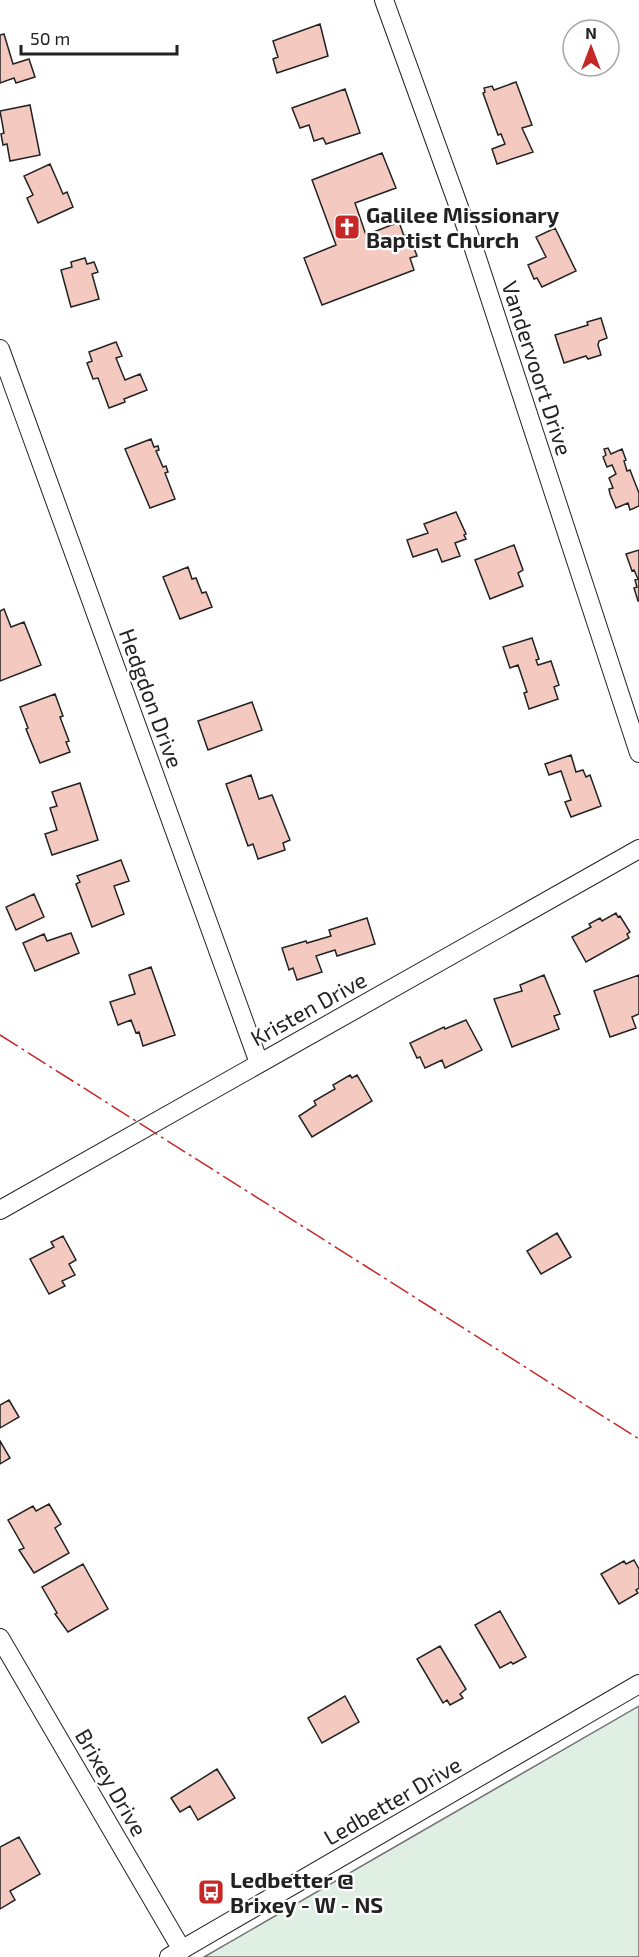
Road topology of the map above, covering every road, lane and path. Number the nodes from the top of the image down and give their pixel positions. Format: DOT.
graph roads {
  1 [pos="384,0"];
  2 [pos="0,349"];
  3 [pos="639,753"];
  4 [pos="639,849"];
  5 [pos="259,1063"];
  6 [pos="0,1210"];
  7 [pos="0,1638"];
  8 [pos="639,1684"];
  9 [pos="175,1953"];
  1 -- 3 [label="street, Vandervoort Drive"];
  2 -- 5 [label="street, Hedgdon Drive"];
  4 -- 5 [label="street, Kristen Drive"];
  5 -- 6 [label="street, Kristen Drive"];
  7 -- 9 [label="street, Brixey Drive"];
  8 -- 9 [label="street, Ledbetter Drive"];
}
